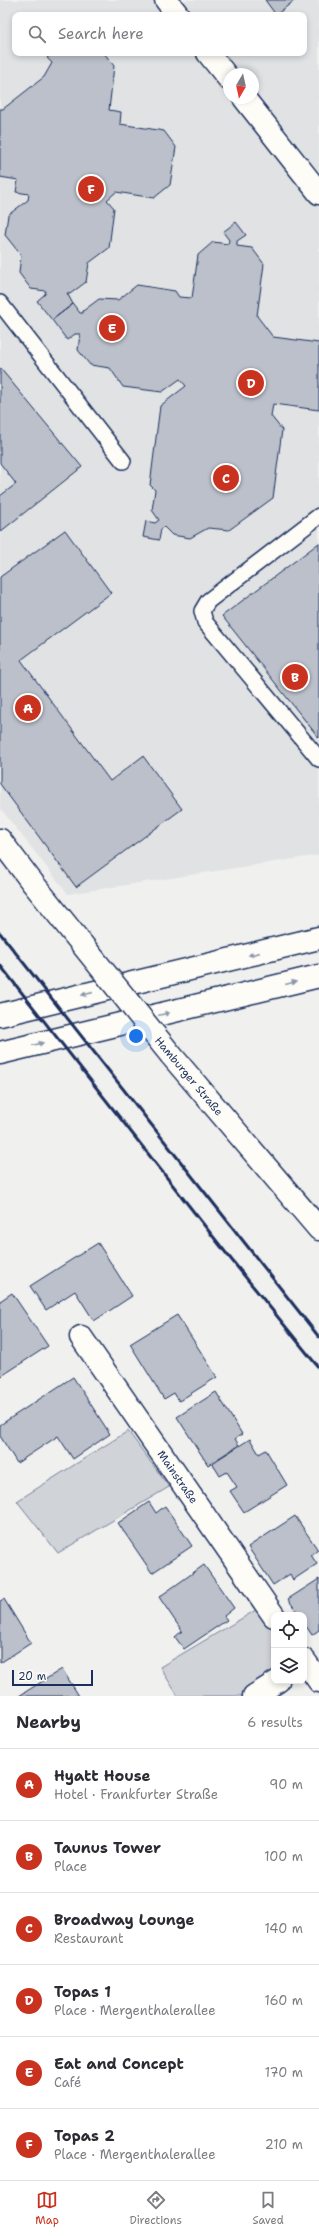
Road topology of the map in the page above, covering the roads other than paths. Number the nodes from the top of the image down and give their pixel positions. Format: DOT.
graph roads {
  1 [pos="166,0"];
  2 [pos="176,12"];
  3 [pos="210,56"];
  4 [pos="223,72"];
  5 [pos="249,104"];
  6 [pos="319,193"];
  7 [pos="0,303"];
  8 [pos="123,461"];
  9 [pos="319,516"];
  10 [pos="319,759"];
  11 [pos="0,840"];
  12 [pos="319,938"];
  13 [pos="319,976"];
  14 [pos="0,1015"];
  15 [pos="0,1054"];
  16 [pos="319,1229"];
  17 [pos="81,1337"];
  18 [pos="271,1612"];
  19 [pos="308,1661"];
  20 [pos="319,1681"];
  21 [pos="273,1684"];
  22 [pos="254,1696"];
  1 -- 2 [label="main road"];
  3 -- 4 [label="main road"];
  5 -- 6 [label="main road"];
  7 -- 8 [label="lane"];
  9 -- 10 [label="lane"];
  11 -- 16 [label="main road, Hamburger Straße, bridge"];
  12 -- 14 [label="main road, one-way"];
  15 -- 13 [label="main road, one-way"];
  17 -- 18 [label="main road, Mainstraße"];
  19 -- 20 [label="main road"];
  21 -- 22 [label="main road"];
}
